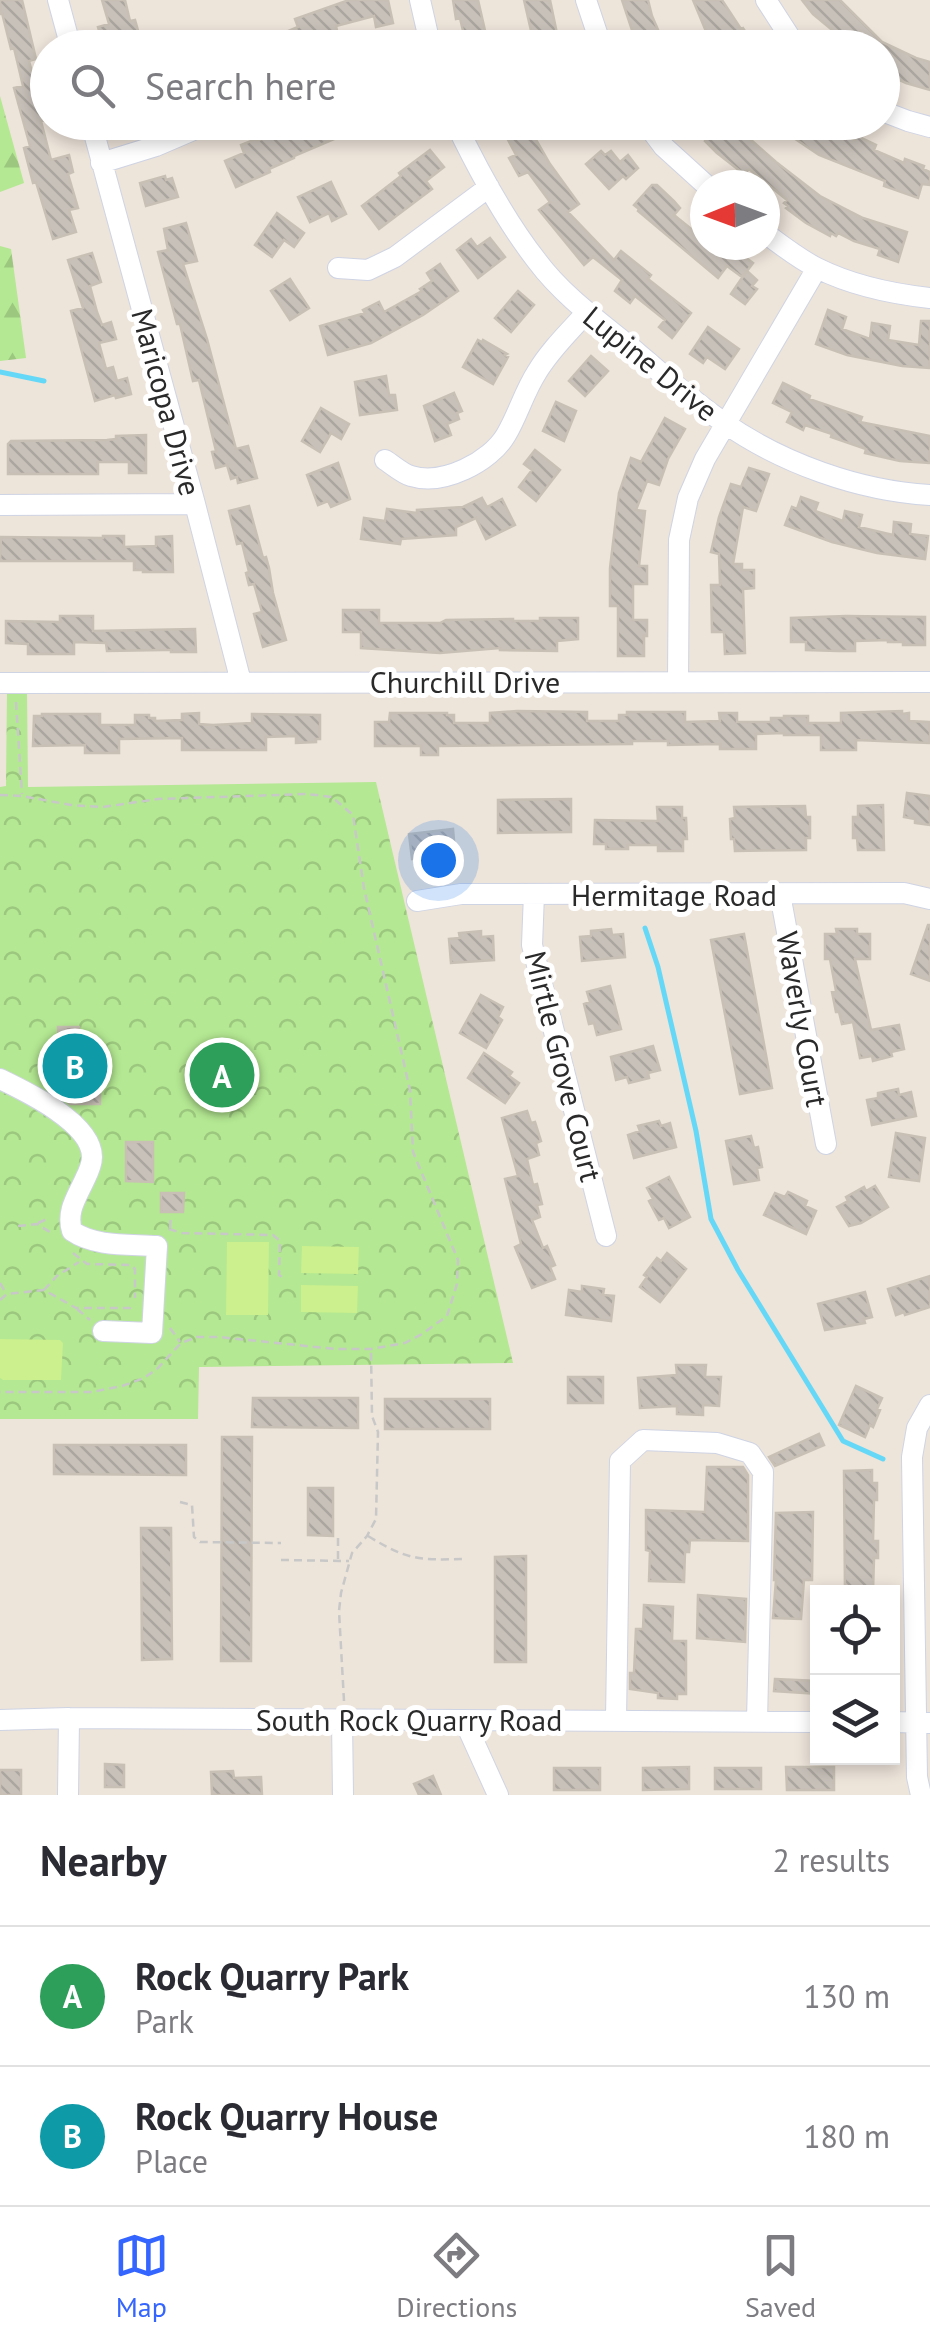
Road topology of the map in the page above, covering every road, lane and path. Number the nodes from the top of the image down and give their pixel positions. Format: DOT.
graph roads {
  1 [pos="58,0"];
  2 [pos="420,0"];
  3 [pos="586,0"];
  4 [pos="766,0"];
  5 [pos="66,30"];
  6 [pos="426,30"];
  7 [pos="596,30"];
  8 [pos="785,30"];
  9 [pos="900,119"];
  10 [pos="930,126"];
  11 [pos="95,140"];
  12 [pos="170,140"];
  13 [pos="465,140"];
  14 [pos="658,140"];
  15 [pos="101,163"];
  16 [pos="690,170"];
  17 [pos="489,187"];
  18 [pos="780,243"];
  19 [pos="338,268"];
  20 [pos="816,268"];
  21 [pos="930,298"];
  22 [pos="587,312"];
  23 [pos="725,424"];
  24 [pos="385,460"];
  25 [pos="930,495"];
  26 [pos="195,504"];
  27 [pos="0,505"];
  28 [pos="678,681"];
  29 [pos="241,682"];
  30 [pos="930,682"];
  31 [pos="8,683"];
  32 [pos="0,794"];
  33 [pos="22,796"];
  34 [pos="534,894"];
  35 [pos="780,894"];
  36 [pos="930,899"];
  37 [pos="417,901"];
  38 [pos="0,1078"];
  39 [pos="826,1144"];
  40 [pos="46,1219"];
  41 [pos="37,1224"];
  42 [pos="169,1229"];
  43 [pos="229,1234"];
  44 [pos="606,1236"];
  45 [pos="229,1242"];
  46 [pos="81,1262"];
  47 [pos="135,1269"];
  48 [pos="285,1279"];
  49 [pos="0,1283"];
  50 [pos="44,1290"];
  51 [pos="7,1294"];
  52 [pos="0,1300"];
  53 [pos="103,1331"];
  54 [pos="372,1349"];
  55 [pos="0,1392"];
  56 [pos="930,1405"];
  57 [pos="180,1502"];
  58 [pos="338,1533"];
  59 [pos="367,1536"];
  60 [pos="281,1542"];
  61 [pos="466,1559"];
  62 [pos="281,1560"];
  63 [pos="338,1560"];
  64 [pos="348,1560"];
  65 [pos="69,1718"];
  66 [pos="0,1720"];
  67 [pos="343,1720"];
  68 [pos="464,1720"];
  69 [pos="616,1720"];
  70 [pos="757,1721"];
  71 [pos="810,1722"];
  72 [pos="924,1722"];
  73 [pos="68,1795"];
  74 [pos="344,1795"];
  75 [pos="498,1795"];
  76 [pos="921,1795"];
  1 -- 5 [label="street"];
  2 -- 6 [label="street"];
  3 -- 7 [label="street"];
  4 -- 8 [label="street"];
  9 -- 10 [label="street"];
  11 -- 15 [label="street, Maricopa Drive"];
  12 -- 15 [label="street"];
  13 -- 17 [label="street, Lupine Drive"];
  14 -- 16 [label="street"];
  15 -- 26 [label="street, Maricopa Drive"];
  17 -- 19 [label="street"];
  17 -- 22 [label="street, Lupine Drive"];
  18 -- 20 [label="street"];
  20 -- 21 [label="street"];
  20 -- 23 [label="street"];
  22 -- 23 [label="street, Lupine Drive"];
  22 -- 24 [label="street"];
  23 -- 25 [label="street, Lupine Drive"];
  23 -- 28 [label="street"];
  26 -- 27 [label="street"];
  26 -- 29 [label="street, Maricopa Drive"];
  28 -- 29 [label="street, Churchill Drive"];
  28 -- 30 [label="street, Churchill Drive"];
  29 -- 31 [label="street, Churchill Drive"];
  31 -- 33 [label="path"];
  32 -- 33 [label="path"];
  33 -- 54 [label="path"];
  34 -- 35 [label="street, Hermitage Road"];
  34 -- 37 [label="street, Hermitage Road"];
  34 -- 44 [label="street, Mirtle Grove Court"];
  35 -- 36 [label="street, Hermitage Road"];
  35 -- 39 [label="street, Waverly Court"];
  38 -- 53 [label="street"];
  40 -- 41 [label="path"];
  42 -- 43 [label="path"];
  43 -- 45 [label="path"];
  43 -- 48 [label="path"];
  46 -- 50 [label="path"];
  47 -- 50 [label="path"];
  49 -- 51 [label="path"];
  50 -- 51 [label="path"];
  51 -- 52 [label="path"];
  54 -- 55 [label="path"];
  54 -- 59 [label="path"];
  56 -- 72 [label="street"];
  57 -- 60 [label="path"];
  58 -- 63 [label="path"];
  59 -- 61 [label="path"];
  59 -- 64 [label="path"];
  62 -- 63 [label="path"];
  63 -- 64 [label="path"];
  64 -- 67 [label="path"];
  65 -- 66 [label="street, South Rock Quarry Road"];
  65 -- 67 [label="street, South Rock Quarry Road"];
  65 -- 73 [label="street"];
  67 -- 68 [label="street, South Rock Quarry Road"];
  67 -- 74 [label="street"];
  68 -- 69 [label="street, South Rock Quarry Road"];
  68 -- 75 [label="street"];
  69 -- 70 [label="street, South Rock Quarry Road"];
  69 -- 70 [label="street"];
  70 -- 71 [label="street, South Rock Quarry Road"];
  72 -- 76 [label="street"];
}
